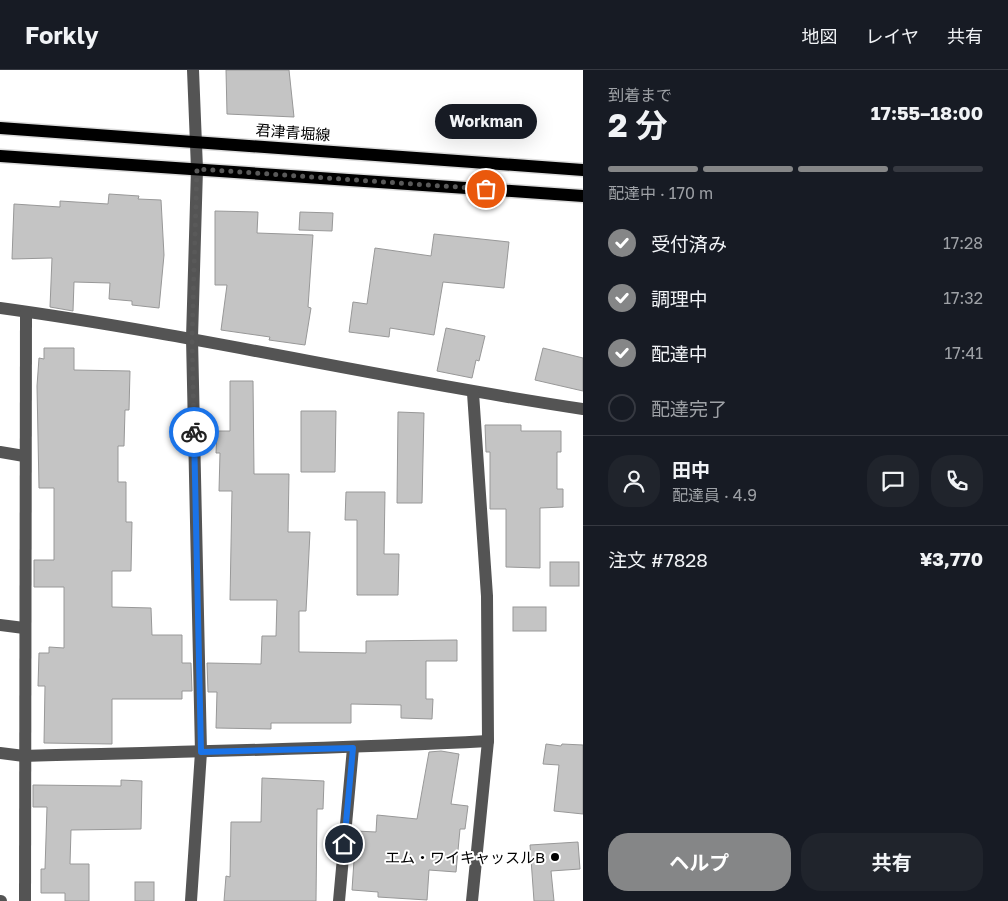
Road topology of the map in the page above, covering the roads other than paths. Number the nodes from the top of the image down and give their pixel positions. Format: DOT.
graph roads {
  1 [pos="193,70"];
  2 [pos="0,128"];
  3 [pos="196,141"];
  4 [pos="0,156"];
  5 [pos="197,169"];
  6 [pos="583,170"];
  7 [pos="583,196"];
  8 [pos="0,308"];
  9 [pos="26,312"];
  10 [pos="192,338"];
  11 [pos="472,393"];
  12 [pos="583,409"];
  13 [pos="0,452"];
  14 [pos="24,456"];
  15 [pos="0,625"];
  16 [pos="24,628"];
  17 [pos="488,740"];
  18 [pos="353,748"];
  19 [pos="201,752"];
  20 [pos="0,753"];
  21 [pos="24,756"];
  22 [pos="25,901"];
  23 [pos="190,901"];
  24 [pos="339,901"];
  25 [pos="472,901"];
  1 -- 3 [label="street"];
  2 -- 3 [label="main road, 君津青堀線"];
  3 -- 5 [label="street"];
  3 -- 6 [label="main road, 君津青堀線"];
  4 -- 5 [label="main road"];
  5 -- 7 [label="main road"];
  5 -- 10 [label="street"];
  8 -- 9 [label="street"];
  9 -- 10 [label="street"];
  9 -- 14 [label="street"];
  10 -- 11 [label="street"];
  10 -- 19 [label="street"];
  11 -- 12 [label="street"];
  11 -- 17 [label="street"];
  13 -- 14 [label="street"];
  14 -- 16 [label="street"];
  15 -- 16 [label="street"];
  16 -- 21 [label="street"];
  17 -- 18 [label="street"];
  17 -- 25 [label="street"];
  18 -- 19 [label="street"];
  18 -- 24 [label="street"];
  19 -- 21 [label="street"];
  19 -- 23 [label="street"];
  20 -- 21 [label="street"];
  21 -- 22 [label="street"];
}
